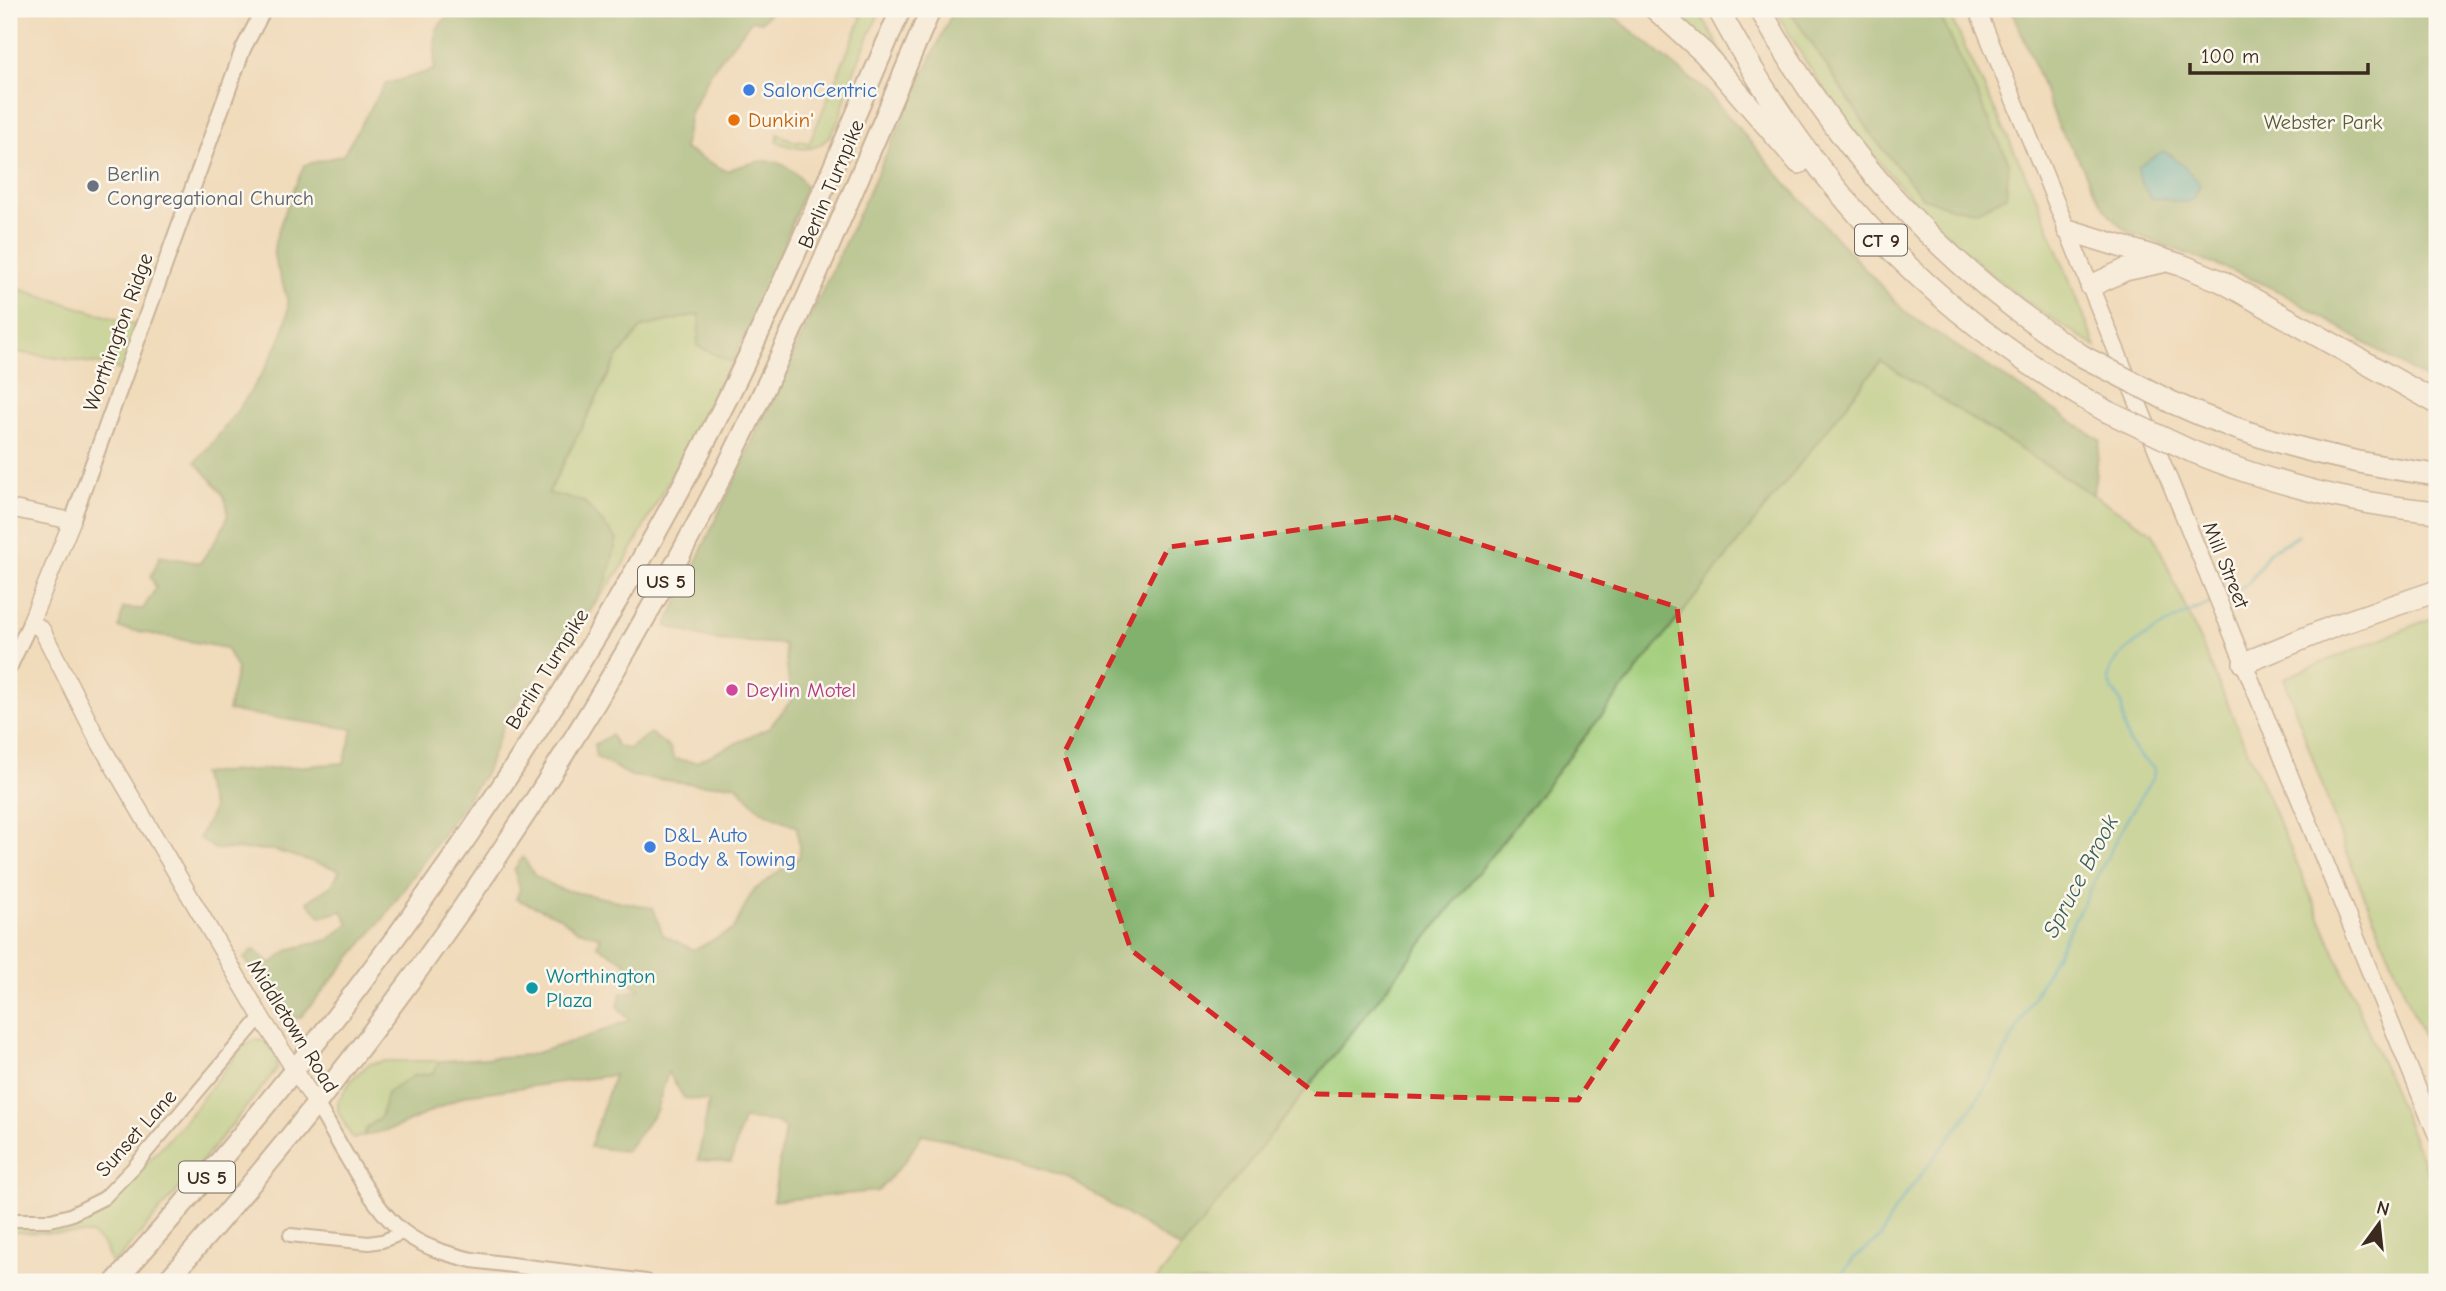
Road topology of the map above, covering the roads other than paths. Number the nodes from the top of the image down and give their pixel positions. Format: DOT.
graph roads {
  1 [pos="264,9"];
  2 [pos="901,9"];
  3 [pos="931,9"];
  4 [pos="1656,9"];
  5 [pos="1718,9"];
  6 [pos="1760,9"];
  7 [pos="1977,9"];
  8 [pos="1858,216"];
  9 [pos="2068,230"];
  10 [pos="2172,262"];
  11 [pos="2091,286"];
  12 [pos="2437,403"];
  13 [pos="2437,475"];
  14 [pos="9,508"];
  15 [pos="2437,512"];
  16 [pos="72,521"];
  17 [pos="2437,591"];
  18 [pos="31,621"];
  19 [pos="2244,663"];
  20 [pos="9,668"];
  21 [pos="261,1017"];
  22 [pos="296,1069"];
  23 [pos="317,1105"];
  24 [pos="2437,1136"];
  25 [pos="9,1220"];
  26 [pos="403,1233"];
  27 [pos="290,1235"];
  28 [pos="115,1282"];
  29 [pos="166,1282"];
  30 [pos="646,1282"];
  1 -- 16 [label="street, Worthington Ridge"];
  2 -- 22 [label="highway, Berlin Turnpike / US 5"];
  3 -- 23 [label="highway, Berlin Turnpike / US 5"];
  4 -- 8 [label="highway"];
  5 -- 8 [label="highway, CT 9"];
  6 -- 13 [label="highway, CT 9, bridge"];
  7 -- 9 [label="main road, Mill Street"];
  8 -- 15 [label="highway, CT 9, bridge"];
  9 -- 10 [label="highway"];
  9 -- 11 [label="main road, Mill Street"];
  10 -- 11 [label="highway"];
  10 -- 12 [label="highway"];
  11 -- 19 [label="main road, Mill Street"];
  14 -- 16 [label="main road"];
  16 -- 18 [label="main road, Worthington Ridge"];
  17 -- 19 [label="highway"];
  18 -- 20 [label="street, Worthington Ridge"];
  18 -- 21 [label="main road, Middletown Road"];
  19 -- 24 [label="main road, Mill Street"];
  21 -- 22 [label="main road, Middletown Road"];
  21 -- 25 [label="street, Sunset Lane"];
  22 -- 23 [label="main road, Middletown Road"];
  22 -- 28 [label="highway, Berlin Turnpike / US 5"];
  23 -- 26 [label="street, Middletown Road"];
  23 -- 29 [label="highway, Berlin Turnpike / US 5"];
  26 -- 27 [label="street"];
  26 -- 30 [label="street, Middletown Road"];
}
